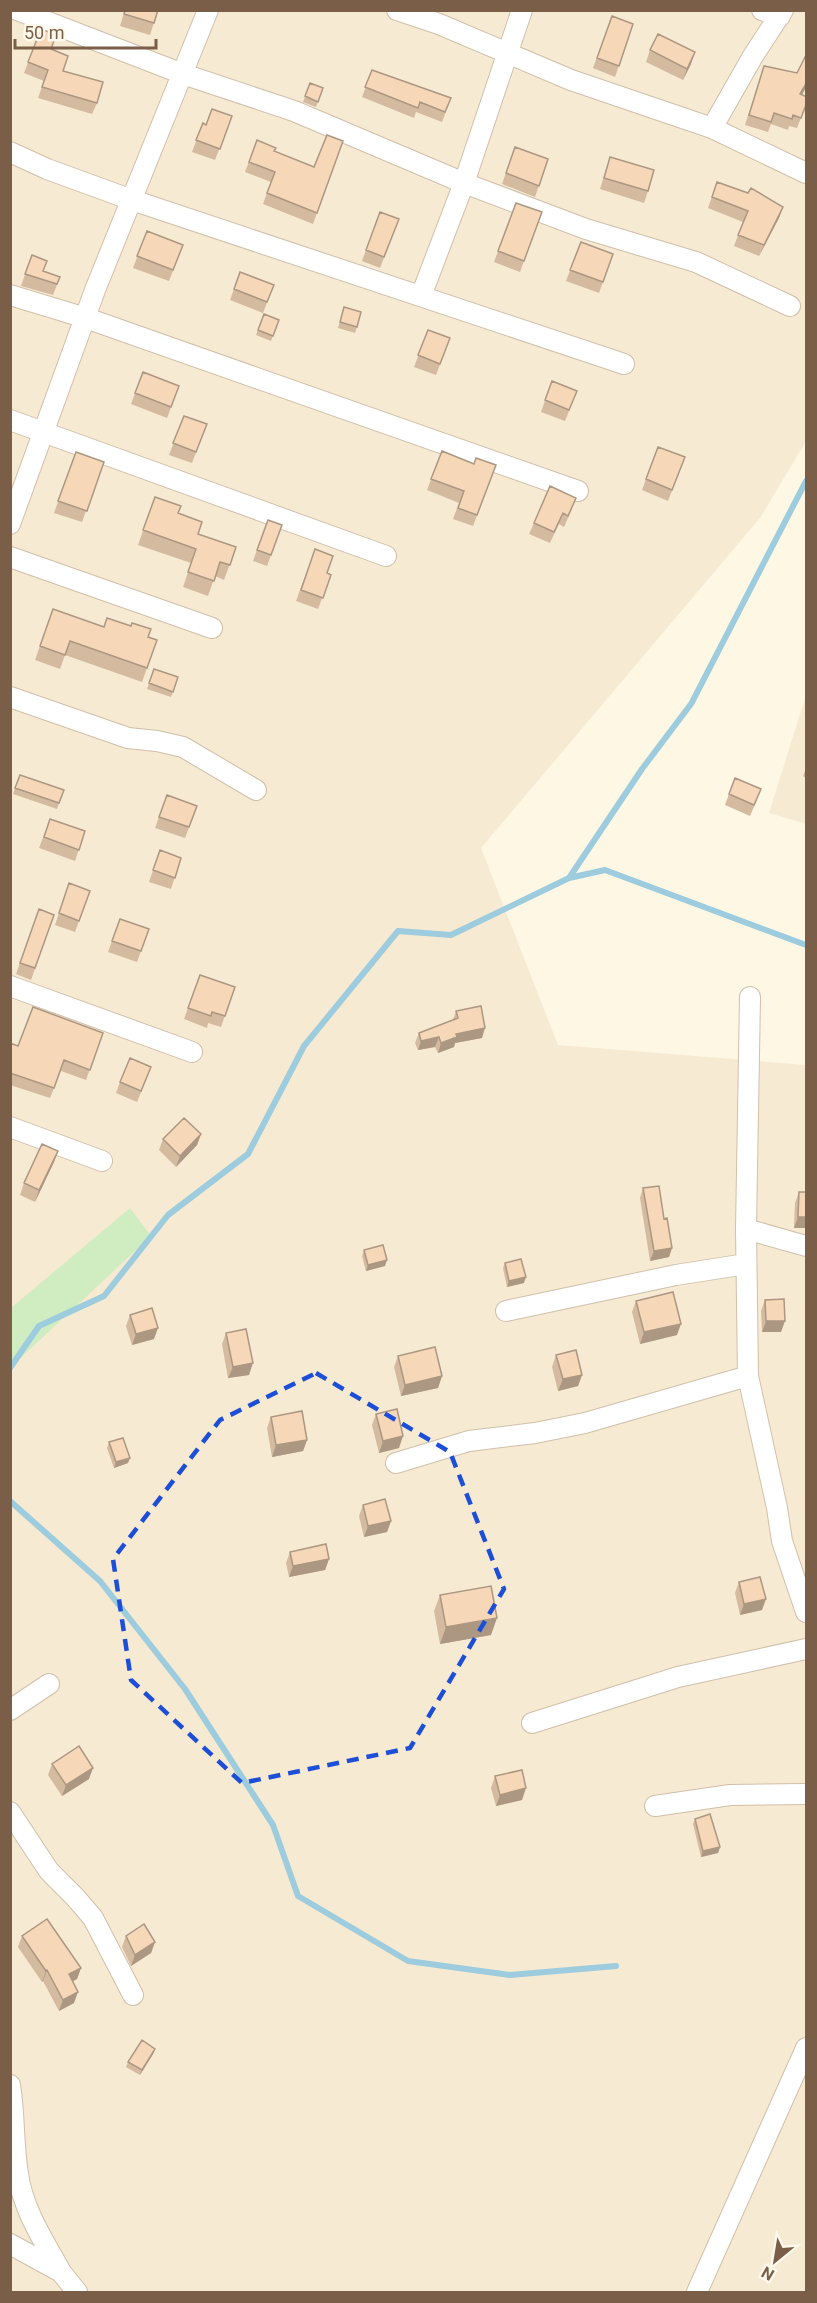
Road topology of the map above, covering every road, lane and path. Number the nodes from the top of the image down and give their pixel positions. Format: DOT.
graph roads {
  1 [pos="17,10"];
  2 [pos="208,10"];
  3 [pos="397,10"];
  4 [pos="522,10"];
  5 [pos="775,12"];
  6 [pos="507,53"];
  7 [pos="183,74"];
  8 [pos="712,128"];
  9 [pos="10,152"];
  10 [pos="807,173"];
  11 [pos="464,183"];
  12 [pos="132,200"];
  13 [pos="10,295"];
  14 [pos="421,296"];
  15 [pos="790,306"];
  16 [pos="86,318"];
  17 [pos="624,364"];
  18 [pos="10,420"];
  19 [pos="44,432"];
  20 [pos="578,491"];
  21 [pos="10,524"];
  22 [pos="386,556"];
  23 [pos="10,557"];
  24 [pos="212,628"];
  25 [pos="10,697"];
  26 [pos="256,790"];
  27 [pos="10,986"];
  28 [pos="750,997"];
  29 [pos="192,1052"];
  30 [pos="10,1127"];
  31 [pos="102,1161"];
  32 [pos="746,1229"];
  33 [pos="807,1246"];
  34 [pos="746,1264"];
  35 [pos="506,1311"];
  36 [pos="748,1376"];
  37 [pos="396,1463"];
  38 [pos="807,1611"];
  39 [pos="807,1649"];
  40 [pos="49,1684"];
  41 [pos="10,1710"];
  42 [pos="532,1723"];
  43 [pos="807,1794"];
  44 [pos="655,1806"];
  45 [pos="10,1812"];
  46 [pos="133,1995"];
  47 [pos="807,2048"];
  48 [pos="10,2085"];
  49 [pos="10,2244"];
  50 [pos="61,2272"];
  51 [pos="77,2292"];
  52 [pos="697,2292"];
  1 -- 7 [label="street"];
  2 -- 7 [label="street"];
  3 -- 6 [label="street"];
  4 -- 6 [label="street"];
  5 -- 8 [label="street"];
  6 -- 8 [label="street"];
  6 -- 11 [label="street"];
  7 -- 11 [label="street"];
  7 -- 12 [label="street"];
  8 -- 10 [label="street"];
  9 -- 12 [label="street"];
  11 -- 14 [label="street"];
  11 -- 15 [label="street"];
  12 -- 14 [label="street"];
  12 -- 16 [label="street"];
  13 -- 16 [label="street"];
  14 -- 17 [label="street"];
  16 -- 19 [label="street"];
  16 -- 20 [label="street"];
  18 -- 19 [label="street"];
  19 -- 21 [label="street"];
  19 -- 22 [label="street"];
  23 -- 24 [label="street"];
  25 -- 26 [label="street"];
  27 -- 29 [label="street"];
  28 -- 32 [label="street"];
  30 -- 31 [label="street"];
  32 -- 33 [label="street"];
  32 -- 34 [label="street"];
  34 -- 35 [label="street"];
  34 -- 36 [label="street"];
  36 -- 37 [label="street"];
  36 -- 38 [label="street"];
  39 -- 42 [label="street"];
  40 -- 41 [label="street"];
  43 -- 44 [label="street"];
  45 -- 46 [label="street"];
  47 -- 52 [label="street"];
  48 -- 50 [label="street"];
  49 -- 50 [label="street"];
  50 -- 51 [label="street"];
}
